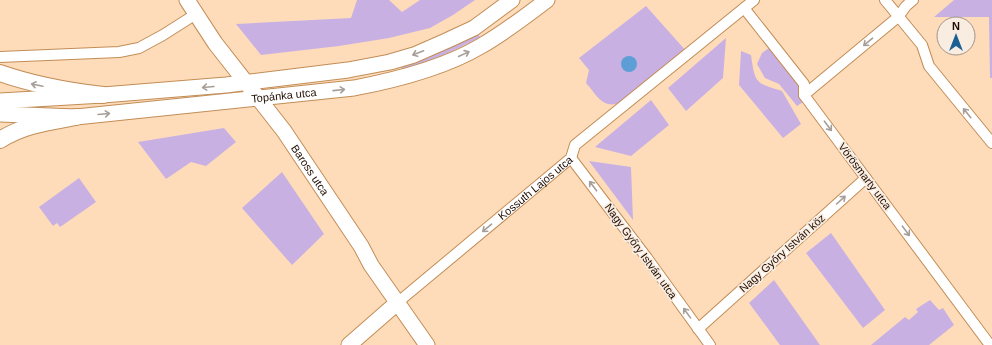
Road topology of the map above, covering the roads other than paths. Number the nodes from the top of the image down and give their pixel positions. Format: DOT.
graph roads {
  1 [pos="187,0"];
  2 [pos="512,0"];
  3 [pos="547,0"];
  4 [pos="754,0"];
  5 [pos="885,0"];
  6 [pos="913,0"];
  7 [pos="744,8"];
  8 [pos="196,14"];
  9 [pos="898,17"];
  10 [pos="0,57"];
  11 [pos="0,73"];
  12 [pos="246,83"];
  13 [pos="103,95"];
  14 [pos="804,95"];
  15 [pos="260,99"];
  16 [pos="0,101"];
  17 [pos="0,114"];
  18 [pos="76,117"];
  19 [pos="0,140"];
  20 [pos="992,144"];
  21 [pos="571,158"];
  22 [pos="866,178"];
  23 [pos="397,303"];
  24 [pos="698,329"];
  25 [pos="350,345"];
  26 [pos="427,345"];
  27 [pos="710,345"];
  28 [pos="990,345"];
  1 -- 8 [label="street, Baross utca"];
  2 -- 12 [label="street, Topánka utca, one-way"];
  15 -- 3 [label="street, Topánka utca, one-way"];
  4 -- 7 [label="street, Kossuth Lajos utca"];
  5 -- 9 [label="street"];
  6 -- 9 [label="street"];
  7 -- 14 [label="street, Vörösmarty utca"];
  7 -- 21 [label="street, Kossuth Lajos utca"];
  8 -- 10 [label="street"];
  8 -- 12 [label="street, Baross utca"];
  9 -- 14 [label="street, one-way"];
  20 -- 9 [label="street, one-way"];
  13 -- 11 [label="main road, one-way"];
  12 -- 13 [label="street, Topánka utca, one-way"];
  12 -- 15 [label="street, Baross utca"];
  13 -- 16 [label="street, Topánka utca"];
  14 -- 22 [label="street, Vörösmarty utca, one-way"];
  18 -- 15 [label="street, Topánka utca, one-way"];
  15 -- 23 [label="street, Baross utca"];
  17 -- 18 [label="street, Topánka utca"];
  18 -- 19 [label="main road"];
  21 -- 23 [label="street, Kossuth Lajos utca, one-way"];
  24 -- 21 [label="street, Nagy Győry István utca, one-way"];
  24 -- 22 [label="street, Nagy Győry István köz, one-way"];
  22 -- 28 [label="street, Vörösmarty utca, one-way"];
  23 -- 25 [label="street, Kossuth Lajos utca"];
  23 -- 26 [label="street, Baross utca"];
  24 -- 27 [label="street, Nagy Győry István utca"];
}
